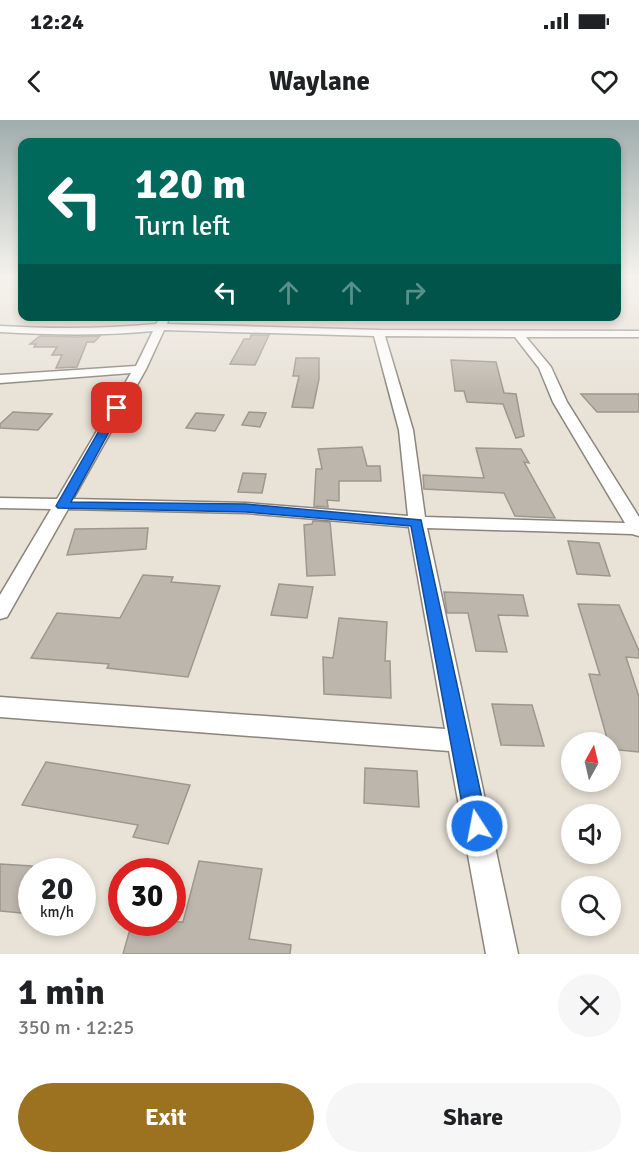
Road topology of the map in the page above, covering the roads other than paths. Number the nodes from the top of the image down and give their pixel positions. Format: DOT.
graph roads {
  1 [pos="163,322"];
  2 [pos="0,329"];
  3 [pos="381,330"];
  4 [pos="519,334"];
  5 [pos="639,334"];
  6 [pos="140,369"];
  7 [pos="0,379"];
  8 [pos="0,503"];
  9 [pos="62,506"];
  10 [pos="417,522"];
  11 [pos="639,530"];
  12 [pos="0,612"];
  13 [pos="0,707"];
  14 [pos="460,741"];
  15 [pos="502,954"];
  1 -- 2 [label="street"];
  1 -- 3 [label="street"];
  1 -- 6 [label="street"];
  3 -- 4 [label="street"];
  3 -- 10 [label="street"];
  4 -- 5 [label="street"];
  4 -- 11 [label="street"];
  6 -- 7 [label="street"];
  6 -- 9 [label="street"];
  8 -- 9 [label="street"];
  9 -- 10 [label="street"];
  9 -- 12 [label="street"];
  10 -- 11 [label="street"];
  10 -- 14 [label="street"];
  13 -- 14 [label="street"];
  14 -- 15 [label="street"];
}
